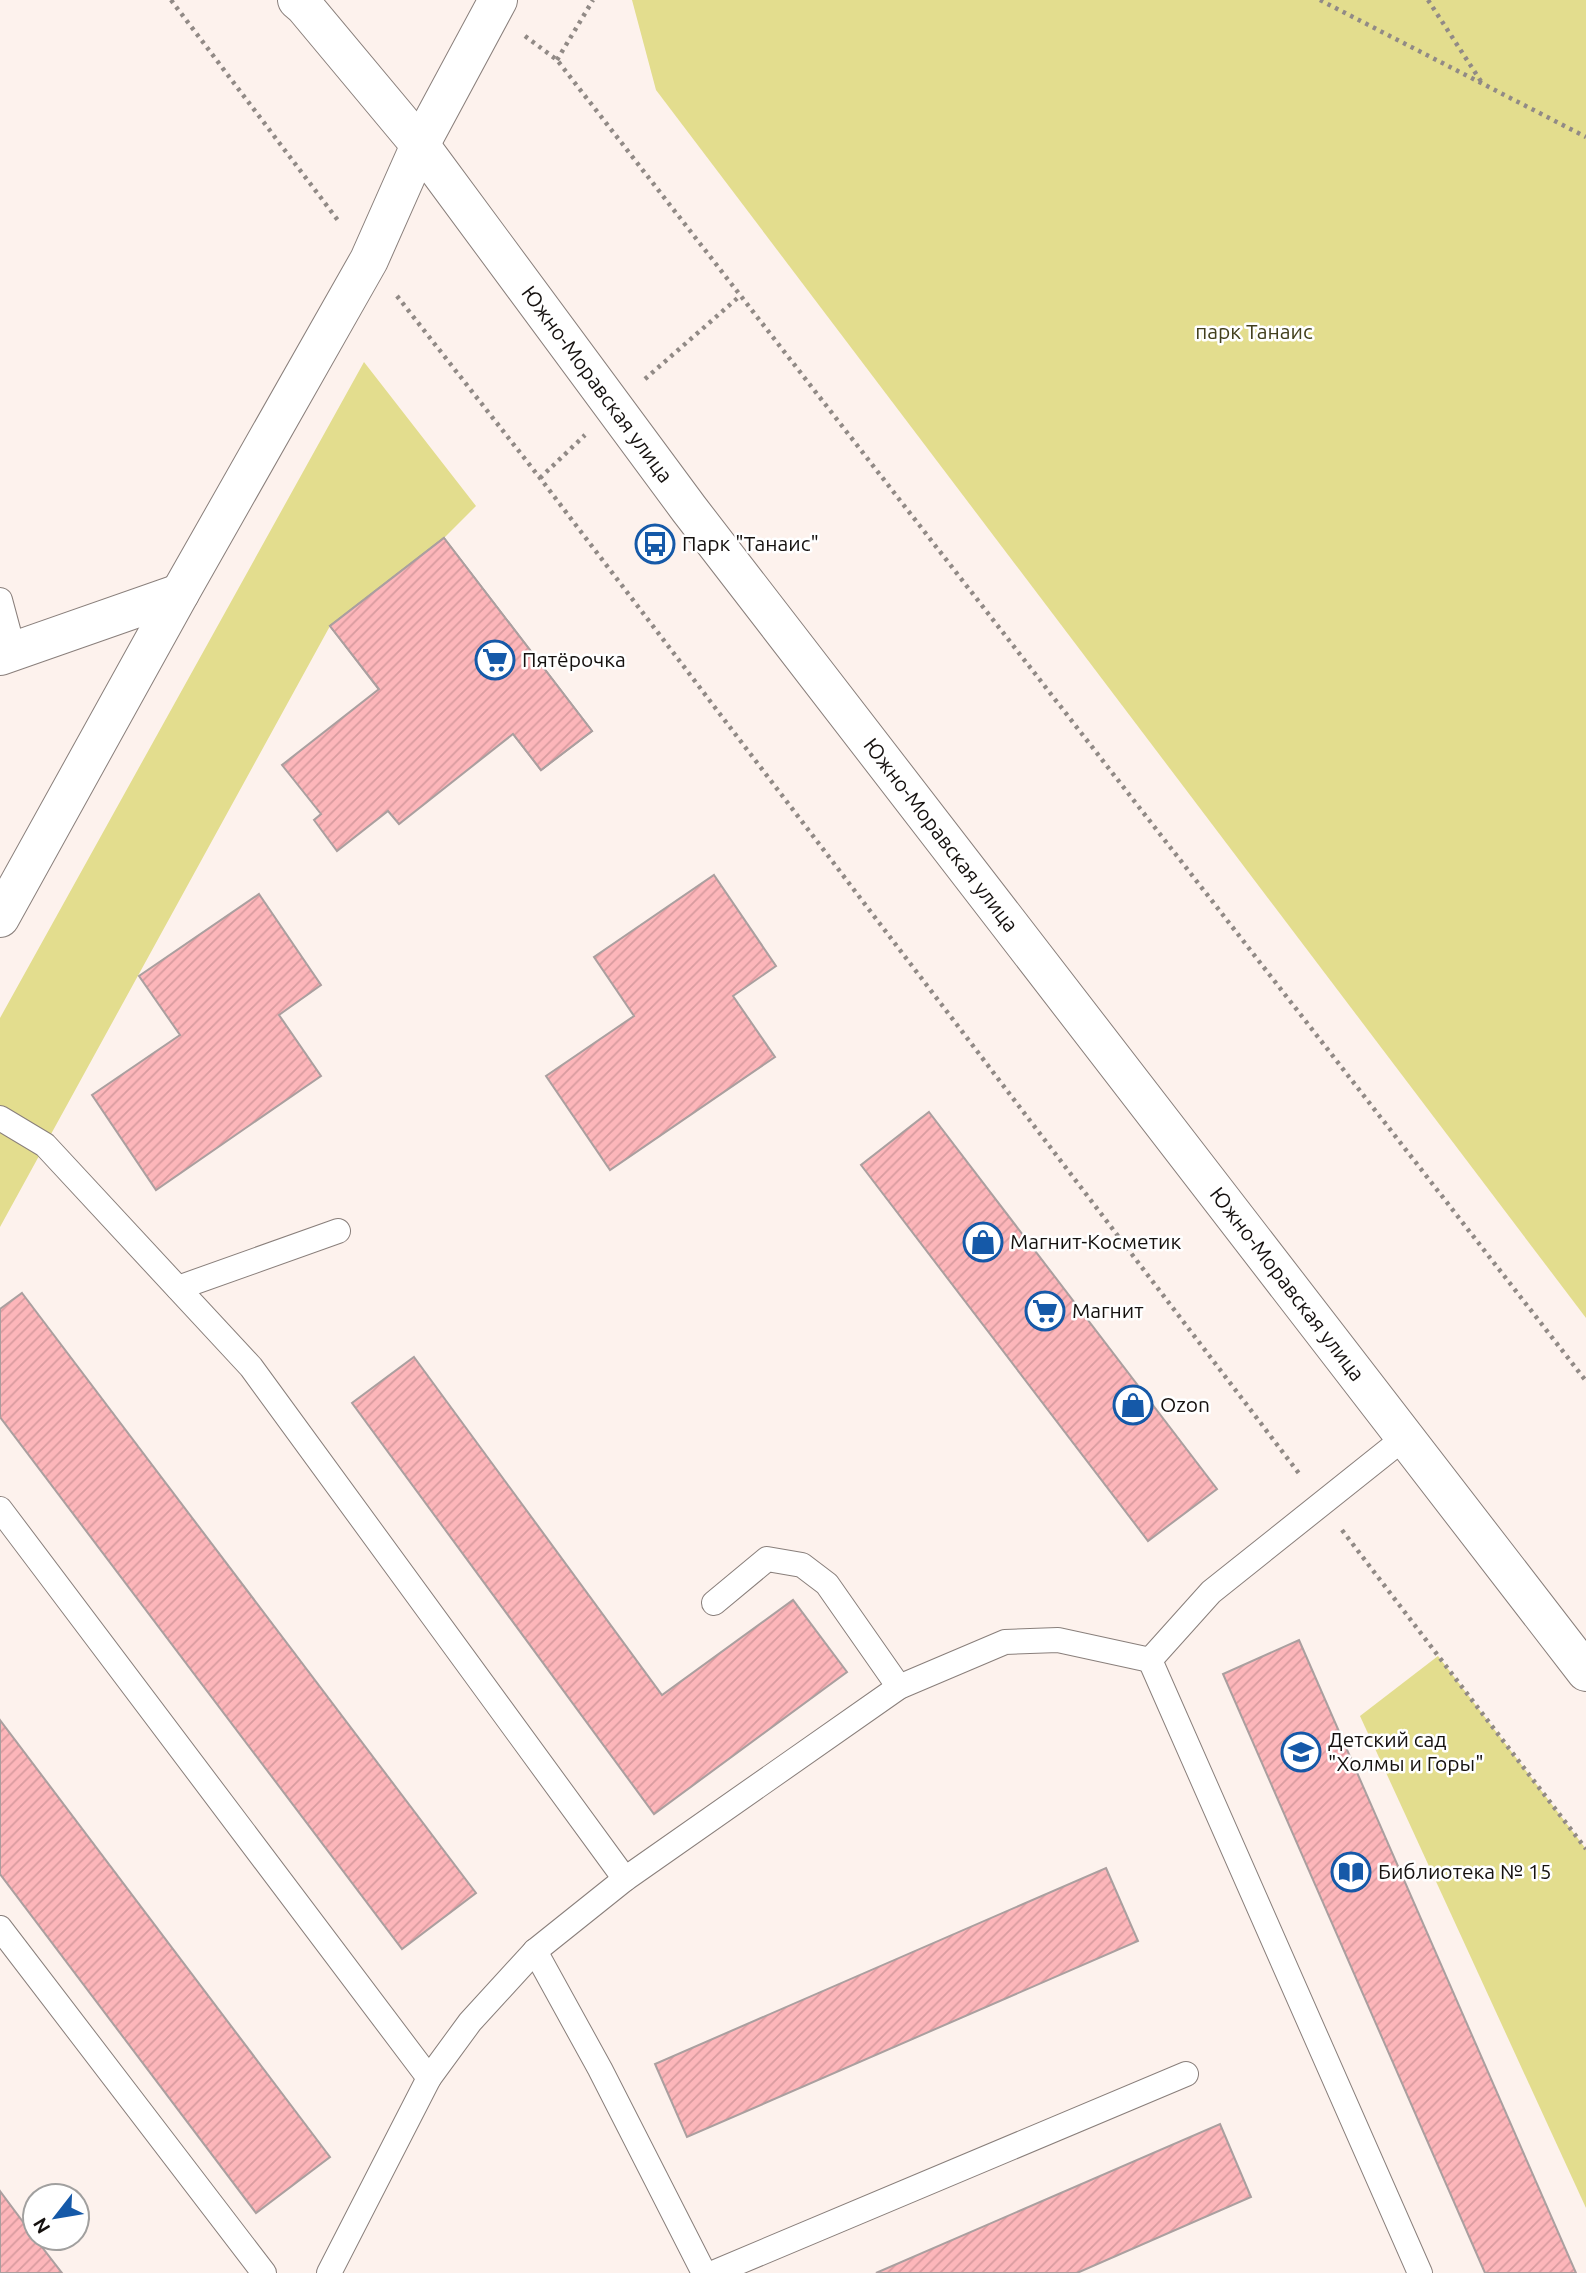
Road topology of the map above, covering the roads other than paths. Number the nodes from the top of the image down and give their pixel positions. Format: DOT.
graph roads {
  1 [pos="297,0"];
  2 [pos="498,0"];
  3 [pos="419,145"];
  4 [pos="180,593"];
  5 [pos="0,600"];
  6 [pos="7,654"];
  7 [pos="0,918"];
  8 [pos="0,1118"];
  9 [pos="338,1231"];
  10 [pos="178,1288"];
  11 [pos="1404,1438"];
  12 [pos="0,1509"];
  13 [pos="714,1603"];
  14 [pos="1150,1660"];
  15 [pos="1586,1672"];
  16 [pos="899,1688"];
  17 [pos="625,1879"];
  18 [pos="0,1928"];
  19 [pos="535,1951"];
  20 [pos="1185,2074"];
  21 [pos="429,2078"];
  22 [pos="264,2273"];
  23 [pos="329,2273"];
  24 [pos="704,2273"];
  25 [pos="713,2273"];
  26 [pos="1420,2273"];
  1 -- 3 [label="main road, Южно-Моравская улица"];
  2 -- 3 [label="main road"];
  3 -- 4 [label="main road"];
  3 -- 11 [label="main road, Южно-Моравская улица"];
  4 -- 6 [label="main road"];
  4 -- 7 [label="main road"];
  5 -- 6 [label="lane"];
  8 -- 10 [label="lane"];
  9 -- 10 [label="lane"];
  10 -- 17 [label="lane"];
  11 -- 14 [label="lane"];
  11 -- 15 [label="main road, Южно-Моравская улица"];
  12 -- 21 [label="lane"];
  13 -- 16 [label="lane"];
  14 -- 16 [label="lane"];
  14 -- 26 [label="lane"];
  16 -- 17 [label="lane"];
  17 -- 19 [label="lane"];
  18 -- 22 [label="lane"];
  19 -- 21 [label="lane"];
  19 -- 24 [label="lane"];
  20 -- 25 [label="lane"];
  21 -- 23 [label="lane"];
}
